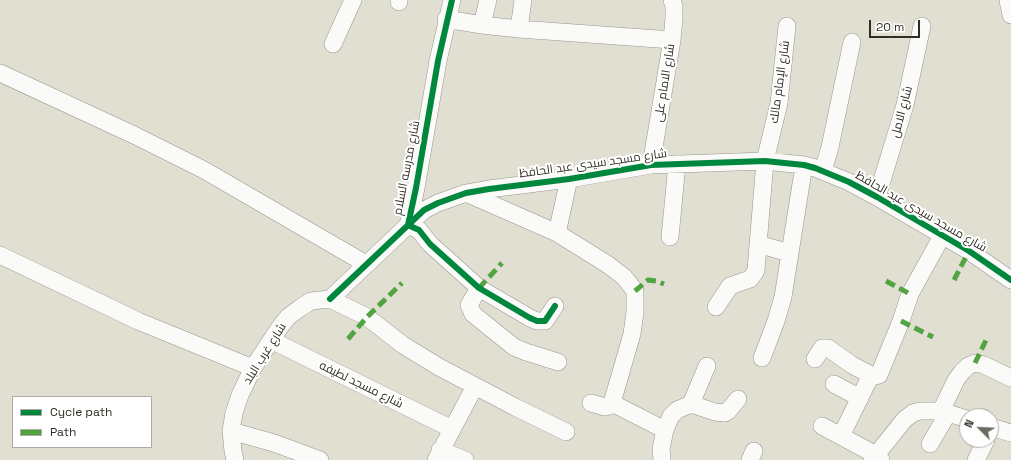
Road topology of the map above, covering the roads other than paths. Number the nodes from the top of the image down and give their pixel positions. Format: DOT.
graph roads {
  1 [pos="353,0"];
  2 [pos="452,0"];
  3 [pos="488,0"];
  4 [pos="523,0"];
  5 [pos="672,0"];
  6 [pos="1008,0"];
  7 [pos="1011,15"];
  8 [pos="446,19"];
  9 [pos="482,25"];
  10 [pos="787,26"];
  11 [pos="922,26"];
  12 [pos="519,29"];
  13 [pos="672,40"];
  14 [pos="852,42"];
  15 [pos="333,44"];
  16 [pos="0,73"];
  17 [pos="765,161"];
  18 [pos="677,164"];
  19 [pos="651,165"];
  20 [pos="804,166"];
  21 [pos="823,171"];
  22 [pos="570,179"];
  23 [pos="466,193"];
  24 [pos="877,197"];
  25 [pos="408,225"];
  26 [pos="557,233"];
  27 [pos="942,236"];
  28 [pos="670,238"];
  29 [pos="758,244"];
  30 [pos="789,253"];
  31 [pos="0,255"];
  32 [pos="366,264"];
  33 [pos="1010,278"];
  34 [pos="479,288"];
  35 [pos="330,299"];
  36 [pos="555,306"];
  37 [pos="716,307"];
  38 [pos="271,340"];
  39 [pos="762,358"];
  40 [pos="815,359"];
  41 [pos="558,362"];
  42 [pos="707,366"];
  43 [pos="253,368"];
  44 [pos="871,375"];
  45 [pos="1011,378"];
  46 [pos="834,384"];
  47 [pos="475,386"];
  48 [pos="860,398"];
  49 [pos="738,399"];
  50 [pos="591,403"];
  51 [pos="612,403"];
  52 [pos="691,404"];
  53 [pos="944,412"];
  54 [pos="959,417"];
  55 [pos="822,426"];
  56 [pos="452,429"];
  57 [pos="665,430"];
  58 [pos="231,431"];
  59 [pos="566,432"];
  60 [pos="999,432"];
  61 [pos="1011,433"];
  62 [pos="841,436"];
  63 [pos="930,444"];
  64 [pos="982,448"];
  65 [pos="438,455"];
  66 [pos="876,458"];
  67 [pos="235,460"];
  68 [pos="320,460"];
  69 [pos="466,460"];
  70 [pos="662,460"];
  71 [pos="976,460"];
  1 -- 15 [label="street"];
  2 -- 8 [label="street, شارع مدرسه السلام"];
  3 -- 9 [label="street"];
  4 -- 12 [label="street"];
  5 -- 13 [label="street, شارع الامام على"];
  6 -- 7 [label="street"];
  8 -- 9 [label="street"];
  8 -- 25 [label="street, شارع مدرسه السلام"];
  9 -- 12 [label="street"];
  10 -- 17 [label="street, شارع الإمام مالك"];
  11 -- 24 [label="street, شارع الامل"];
  12 -- 13 [label="street"];
  13 -- 19 [label="street, شارع الامام على"];
  14 -- 21 [label="street"];
  16 -- 32 [label="street"];
  17 -- 18 [label="street, شارع مسجد سيدى عبد الحافظ"];
  17 -- 20 [label="street, شارع مسجد سيدى عبد الحافظ"];
  17 -- 29 [label="street, شارع الإمام مالك"];
  18 -- 19 [label="street, شارع مسجد سيدى عبد الحافظ"];
  18 -- 28 [label="street"];
  19 -- 22 [label="street, شارع مسجد سيدى عبد الحافظ"];
  20 -- 21 [label="street, شارع مسجد سيدى عبد الحافظ"];
  20 -- 30 [label="street"];
  21 -- 24 [label="street, شارع مسجد سيدى عبد الحافظ"];
  22 -- 23 [label="street, شارع مسجد سيدى عبد الحافظ"];
  22 -- 26 [label="street"];
  23 -- 25 [label="street, شارع مسجد سيدى عبد الحافظ"];
  23 -- 26 [label="street"];
  24 -- 27 [label="street, شارع مسجد سيدى عبد الحافظ"];
  25 -- 32 [label="street, شارع مسجد سيدى عبد الحافظ"];
  25 -- 34 [label="street, شارع مدرسه السلام"];
  26 -- 51 [label="street"];
  27 -- 33 [label="street, شارع مسجد سيدى عبد الحافظ"];
  27 -- 44 [label="street"];
  29 -- 30 [label="street"];
  29 -- 37 [label="street, شارع الإمام مالك"];
  30 -- 39 [label="street"];
  31 -- 43 [label="street"];
  32 -- 35 [label="street, شارع مسجد سيدى عبد الحافظ"];
  34 -- 36 [label="street, شارع مدرسه السلام"];
  34 -- 41 [label="street"];
  35 -- 38 [label="street, شارع غرب البلد"];
  35 -- 47 [label="street"];
  38 -- 43 [label="street, شارع غرب البلد"];
  38 -- 56 [label="street, شارع مسجد لطيفه"];
  40 -- 44 [label="street"];
  42 -- 52 [label="street"];
  43 -- 58 [label="street, شارع غرب البلد"];
  44 -- 48 [label="street"];
  45 -- 53 [label="street"];
  46 -- 48 [label="street"];
  47 -- 56 [label="street"];
  47 -- 59 [label="street"];
  48 -- 62 [label="street"];
  49 -- 52 [label="street"];
  50 -- 51 [label="street"];
  51 -- 57 [label="street"];
  52 -- 57 [label="street"];
  53 -- 54 [label="street"];
  53 -- 63 [label="street"];
  53 -- 66 [label="street"];
  55 -- 62 [label="street"];
  56 -- 65 [label="street"];
  57 -- 70 [label="street"];
  58 -- 67 [label="street, شارع غرب البلد"];
  58 -- 68 [label="street"];
  60 -- 61 [label="street"];
  62 -- 66 [label="street"];
  64 -- 71 [label="street"];
  65 -- 69 [label="street"];
}
